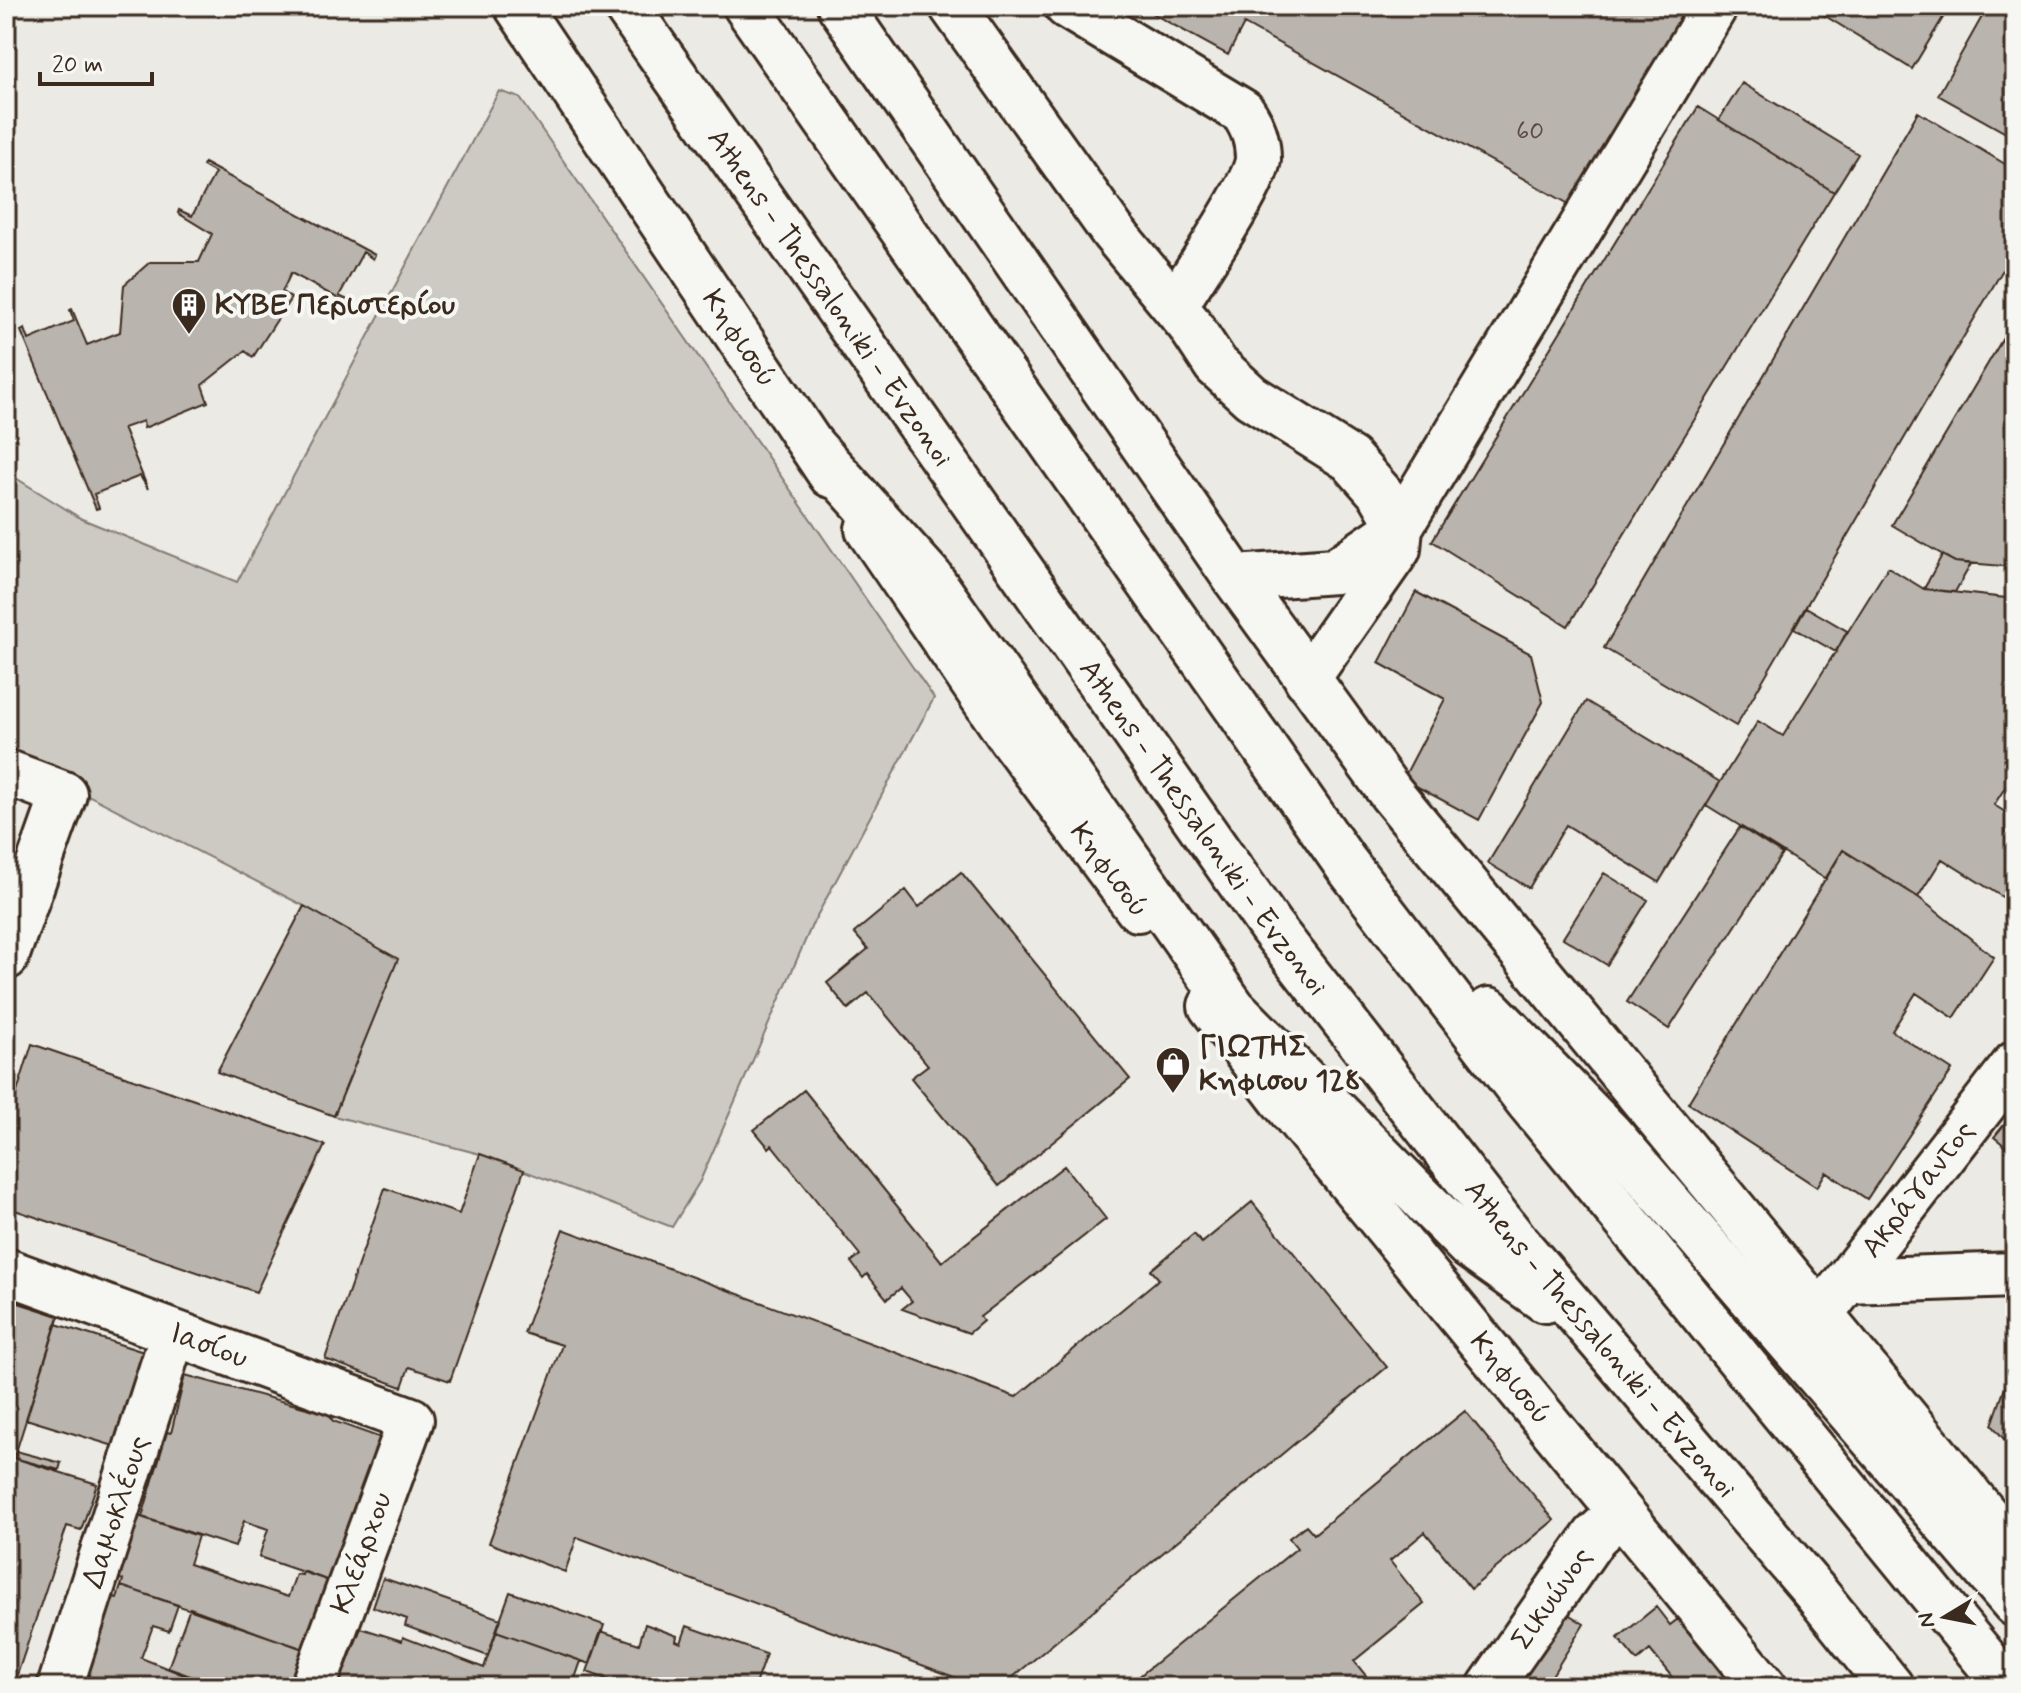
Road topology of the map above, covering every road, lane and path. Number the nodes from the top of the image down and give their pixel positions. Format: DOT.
graph roads {
  1 [pos="517,6"];
  2 [pos="626,6"];
  3 [pos="746,6"];
  4 [pos="840,6"];
  5 [pos="953,6"];
  6 [pos="1067,6"];
  7 [pos="1715,6"];
  8 [pos="1175,306"];
  9 [pos="811,445"];
  10 [pos="1400,527"];
  11 [pos="1235,578"];
  12 [pos="1307,679"];
  13 [pos="6,772"];
  14 [pos="1346,864"];
  15 [pos="6,957"];
  16 [pos="2015,1064"];
  17 [pos="6,1271"];
  18 [pos="2015,1275"];
  19 [pos="1834,1298"];
  20 [pos="173,1334"];
  21 [pos="1592,1334"];
  22 [pos="411,1420"];
  23 [pos="1620,1513"];
  24 [pos="2015,1551"];
  25 [pos="2015,1604"];
  26 [pos="60,1687"];
  27 [pos="313,1687"];
  28 [pos="1490,1687"];
  29 [pos="1764,1687"];
  30 [pos="1891,1687"];
  31 [pos="2008,1687"];
  1 -- 9 [label="main road, Κηφισού"];
  2 -- 21 [label="main road, Athens - Thessaloniki - Evzonoi"];
  3 -- 14 [label="main road"];
  4 -- 11 [label="main road"];
  5 -- 8 [label="main road"];
  6 -- 8 [label="main road"];
  7 -- 10 [label="main road"];
  8 -- 10 [label="main road"];
  9 -- 21 [label="main road"];
  9 -- 23 [label="main road, Κηφισού"];
  10 -- 11 [label="main road"];
  10 -- 12 [label="main road"];
  11 -- 12 [label="main road"];
  12 -- 19 [label="main road"];
  13 -- 15 [label="main road"];
  14 -- 25 [label="main road"];
  14 -- 31 [label="main road"];
  16 -- 19 [label="main road, Ακράγαντος"];
  17 -- 20 [label="main road, Ιασίου"];
  18 -- 19 [label="main road"];
  19 -- 24 [label="main road"];
  20 -- 22 [label="main road, Ιασίου"];
  20 -- 26 [label="main road, Δαμοκλέους"];
  21 -- 30 [label="main road, Athens - Thessaloniki - Evzonoi"];
  22 -- 27 [label="main road, Κλεάρχου"];
  23 -- 28 [label="main road, Σικυώνος"];
  23 -- 29 [label="main road, Κηφισού"];
}
